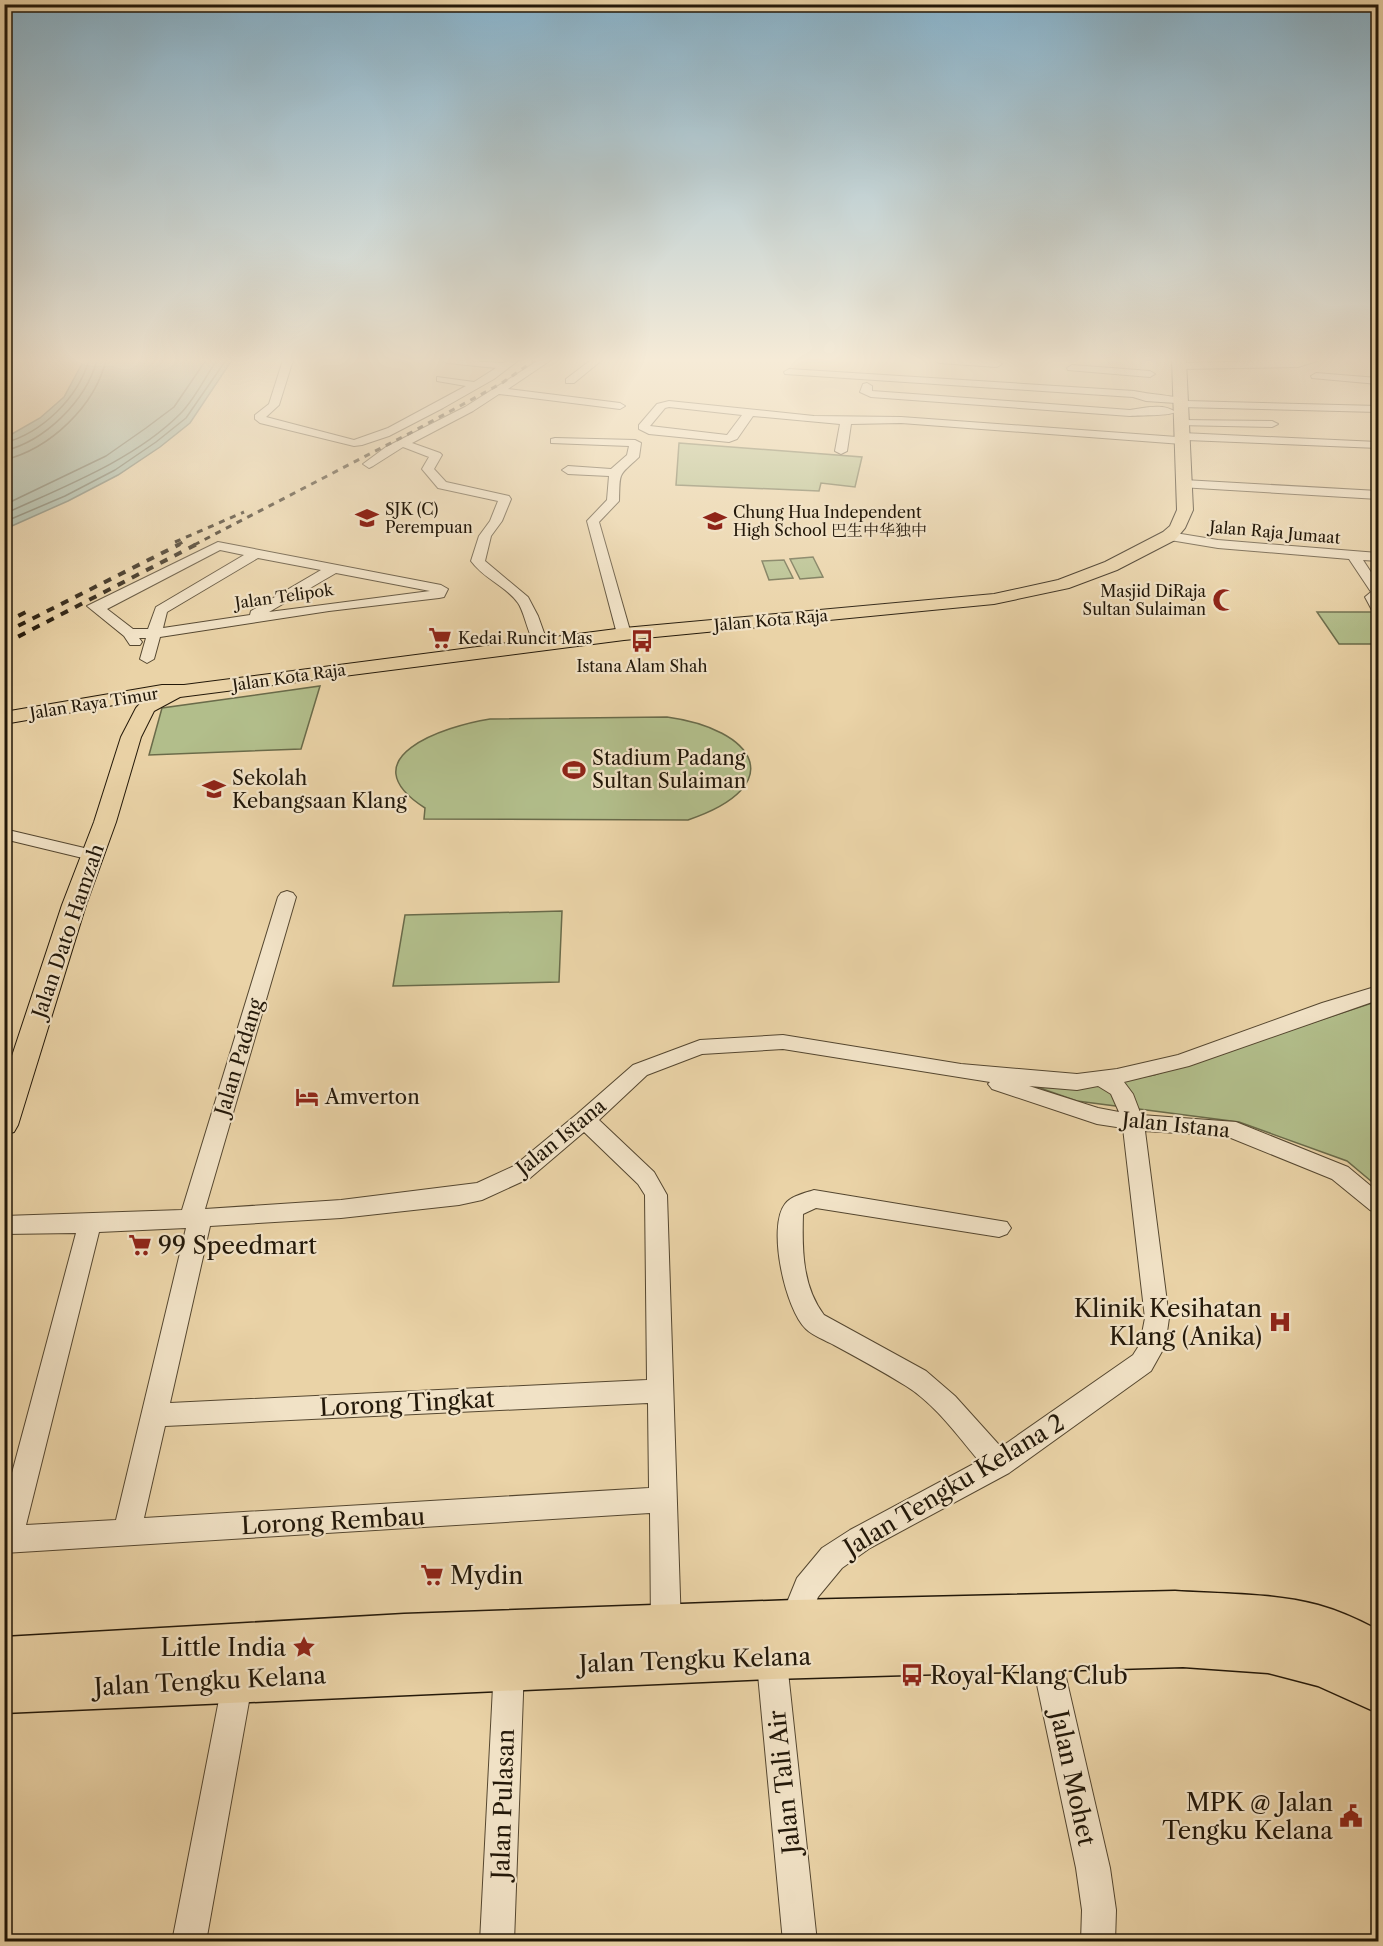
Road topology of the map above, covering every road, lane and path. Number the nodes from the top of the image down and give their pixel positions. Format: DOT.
graph roads {
  1 [pos="390,451"];
  2 [pos="424,451"];
  3 [pos="601,451"];
  4 [pos="634,451"];
  5 [pos="1183,451"];
  6 [pos="614,462"];
  7 [pos="369,464"];
  8 [pos="568,470"];
  9 [pos="1184,484"];
  10 [pos="1378,495"];
  11 [pos="1169,536"];
  12 [pos="258,552"];
  13 [pos="1353,555"];
  14 [pos="1378,557"];
  15 [pos="334,568"];
  16 [pos="1378,593"];
  17 [pos="1378,609"];
  18 [pos="247,619"];
  19 [pos="129,633"];
  20 [pos="154,634"];
  21 [pos="624,634"];
  22 [pos="542,644"];
  23 [pos="184,691"];
  24 [pos="108,699"];
  25 [pos="4,718"];
  26 [pos="131,737"];
  27 [pos="4,834"];
  28 [pos="91,855"];
  29 [pos="287,897"];
  30 [pos="1378,993"];
  31 [pos="962,1071"];
  32 [pos="1087,1080"];
  33 [pos="1084,1112"];
  34 [pos="585,1120"];
  35 [pos="1133,1122"];
  36 [pos="4,1125"];
  37 [pos="1378,1204"];
  38 [pos="195,1218"];
  39 [pos="90,1222"];
  40 [pos="4,1226"];
  41 [pos="999,1228"];
  42 [pos="660,1391"];
  43 [pos="154,1415"];
  44 [pos="999,1464"];
  45 [pos="662,1500"];
  46 [pos="126,1533"];
  47 [pos="7,1539"];
  48 [pos="666,1628"];
  49 [pos="1041,1632"];
  50 [pos="786,1639"];
  51 [pos="1378,1653"];
  52 [pos="4,1659"];
  53 [pos="509,1667"];
  54 [pos="238,1679"];
  55 [pos="4,1690"];
  56 [pos="1378,1690"];
  57 [pos="189,1941"];
  58 [pos="497,1941"];
  59 [pos="800,1941"];
  60 [pos="1098,1941"];
  1 -- 7 [label="street"];
  2 -- 22 [label="street"];
  3 -- 6 [label="street"];
  4 -- 6 [label="street"];
  5 -- 9 [label="main road"];
  6 -- 8 [label="street"];
  6 -- 21 [label="street"];
  9 -- 10 [label="street"];
  9 -- 11 [label="main road"];
  11 -- 13 [label="street, Jalan Raja Jumaat"];
  11 -- 21 [label="main road, Jalan Kota Raja"];
  12 -- 15 [label="street"];
  12 -- 19 [label="street"];
  12 -- 20 [label="street"];
  13 -- 14 [label="street, Jalan Raja Jumaat"];
  13 -- 16 [label="street"];
  15 -- 18 [label="street"];
  15 -- 18 [label="street, Jalan Telipok"];
  16 -- 17 [label="street"];
  18 -- 20 [label="street, Jalan Telipok"];
  19 -- 20 [label="street, Jalan Telipok"];
  19 -- 20 [label="street"];
  21 -- 22 [label="main road, Jalan Kota Raja"];
  22 -- 23 [label="main road, Jalan Kota Raja"];
  23 -- 24 [label="main road, Jalan Raya Timur"];
  23 -- 26 [label="main road, Jalan Dato Hamzah"];
  24 -- 25 [label="main road, Jalan Raya Timur"];
  24 -- 26 [label="main road"];
  26 -- 28 [label="main road, Jalan Dato Hamzah"];
  27 -- 28 [label="street"];
  28 -- 36 [label="main road, Jalan Dato Hamzah"];
  29 -- 38 [label="street, Jalan Padang"];
  30 -- 32 [label="street, Jalan Istana"];
  31 -- 32 [label="street, Jalan Istana"];
  31 -- 33 [label="street, Jalan Istana"];
  31 -- 34 [label="street, Jalan Istana"];
  32 -- 33 [label="street"];
  32 -- 35 [label="street, Jalan Tengku Kelana 2"];
  33 -- 35 [label="street, Jalan Istana"];
  34 -- 38 [label="street, Jalan Istana"];
  34 -- 42 [label="street"];
  35 -- 37 [label="street, Jalan Istana"];
  35 -- 44 [label="street, Jalan Tengku Kelana 2"];
  38 -- 39 [label="street, Jalan Istana"];
  38 -- 43 [label="street"];
  39 -- 40 [label="street, Jalan Istana"];
  39 -- 47 [label="street"];
  41 -- 44 [label="street"];
  42 -- 43 [label="street, Lorong Tingkat"];
  42 -- 45 [label="street"];
  43 -- 46 [label="street"];
  44 -- 50 [label="street, Jalan Tengku Kelana 2"];
  45 -- 46 [label="street, Lorong Rembau"];
  45 -- 48 [label="street"];
  46 -- 47 [label="street, Lorong Rembau"];
  48 -- 50 [label="highway, Jalan Tengku Kelana"];
  48 -- 52 [label="highway, Jalan Tengku Kelana"];
  49 -- 50 [label="highway, Jalan Tengku Kelana"];
  49 -- 51 [label="highway, Jalan Tengku Kelana"];
  49 -- 56 [label="highway, Jalan Tengku Kelana"];
  49 -- 60 [label="street, Jalan Mohet"];
  50 -- 53 [label="highway, Jalan Tengku Kelana"];
  50 -- 59 [label="street, Jalan Tali Air"];
  53 -- 54 [label="highway, Jalan Tengku Kelana"];
  53 -- 58 [label="street, Jalan Pulasan"];
  54 -- 55 [label="highway, Jalan Tengku Kelana"];
  54 -- 57 [label="street"];
}
